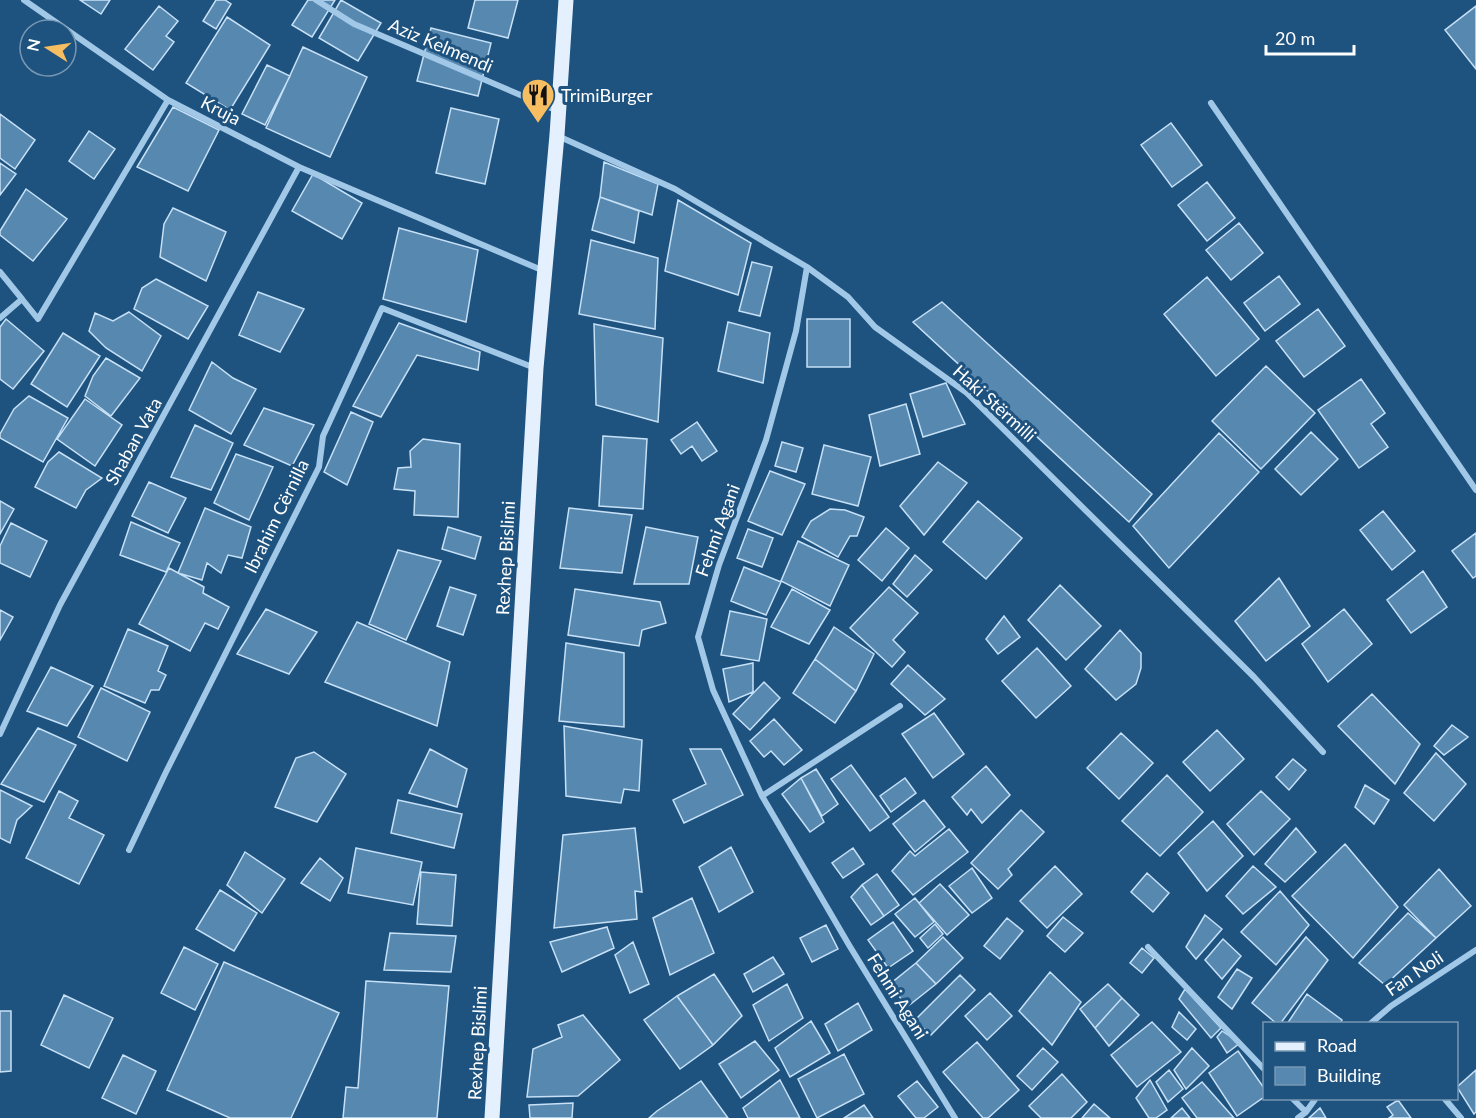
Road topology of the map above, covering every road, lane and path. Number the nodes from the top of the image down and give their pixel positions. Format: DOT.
graph roads {
  1 [pos="24,0"];
  2 [pos="316,0"];
  3 [pos="566,0"];
  4 [pos="168,100"];
  5 [pos="1211,103"];
  6 [pos="558,112"];
  7 [pos="557,135"];
  8 [pos="299,167"];
  9 [pos="807,267"];
  10 [pos="544,271"];
  11 [pos="0,272"];
  12 [pos="22,299"];
  13 [pos="0,318"];
  14 [pos="536,368"];
  15 [pos="1476,490"];
  16 [pos="900,706"];
  17 [pos="0,734"];
  18 [pos="1323,752"];
  19 [pos="762,796"];
  20 [pos="129,850"];
  21 [pos="1148,947"];
  22 [pos="1476,950"];
  23 [pos="1373,1022"];
  24 [pos="1263,1068"];
  25 [pos="1294,1100"];
  26 [pos="1315,1100"];
  27 [pos="1446,1100"];
  28 [pos="1306,1112"];
  29 [pos="492,1118"];
  30 [pos="955,1118"];
  31 [pos="1298,1118"];
  32 [pos="1461,1118"];
  1 -- 4 [label="street, Kruja"];
  2 -- 6 [label="street, Aziz Kelmendi"];
  3 -- 6 [label="main road, Rexhep Bislimi"];
  4 -- 8 [label="street, Kruja"];
  4 -- 12 [label="street"];
  5 -- 15 [label="street"];
  6 -- 7 [label="main road, Rexhep Bislimi"];
  7 -- 9 [label="street, Haki Stërmilli"];
  7 -- 10 [label="main road, Rexhep Bislimi"];
  8 -- 10 [label="street, Kruja"];
  8 -- 17 [label="street, Shaban Vata"];
  9 -- 18 [label="street, Haki Stërmilli"];
  9 -- 19 [label="street, Fehmi Agani"];
  10 -- 14 [label="main road, Rexhep Bislimi"];
  11 -- 12 [label="street"];
  12 -- 13 [label="street"];
  14 -- 20 [label="street, Ibrahim Cërnilla"];
  14 -- 29 [label="main road, Rexhep Bislimi"];
  16 -- 19 [label="street"];
  19 -- 30 [label="street, Fehmi Agani"];
  21 -- 24 [label="street"];
  22 -- 23 [label="street, Fan Noli"];
  25 -- 28 [label="street"];
  26 -- 28 [label="street"];
  27 -- 32 [label="street"];
  28 -- 31 [label="street"];
}
